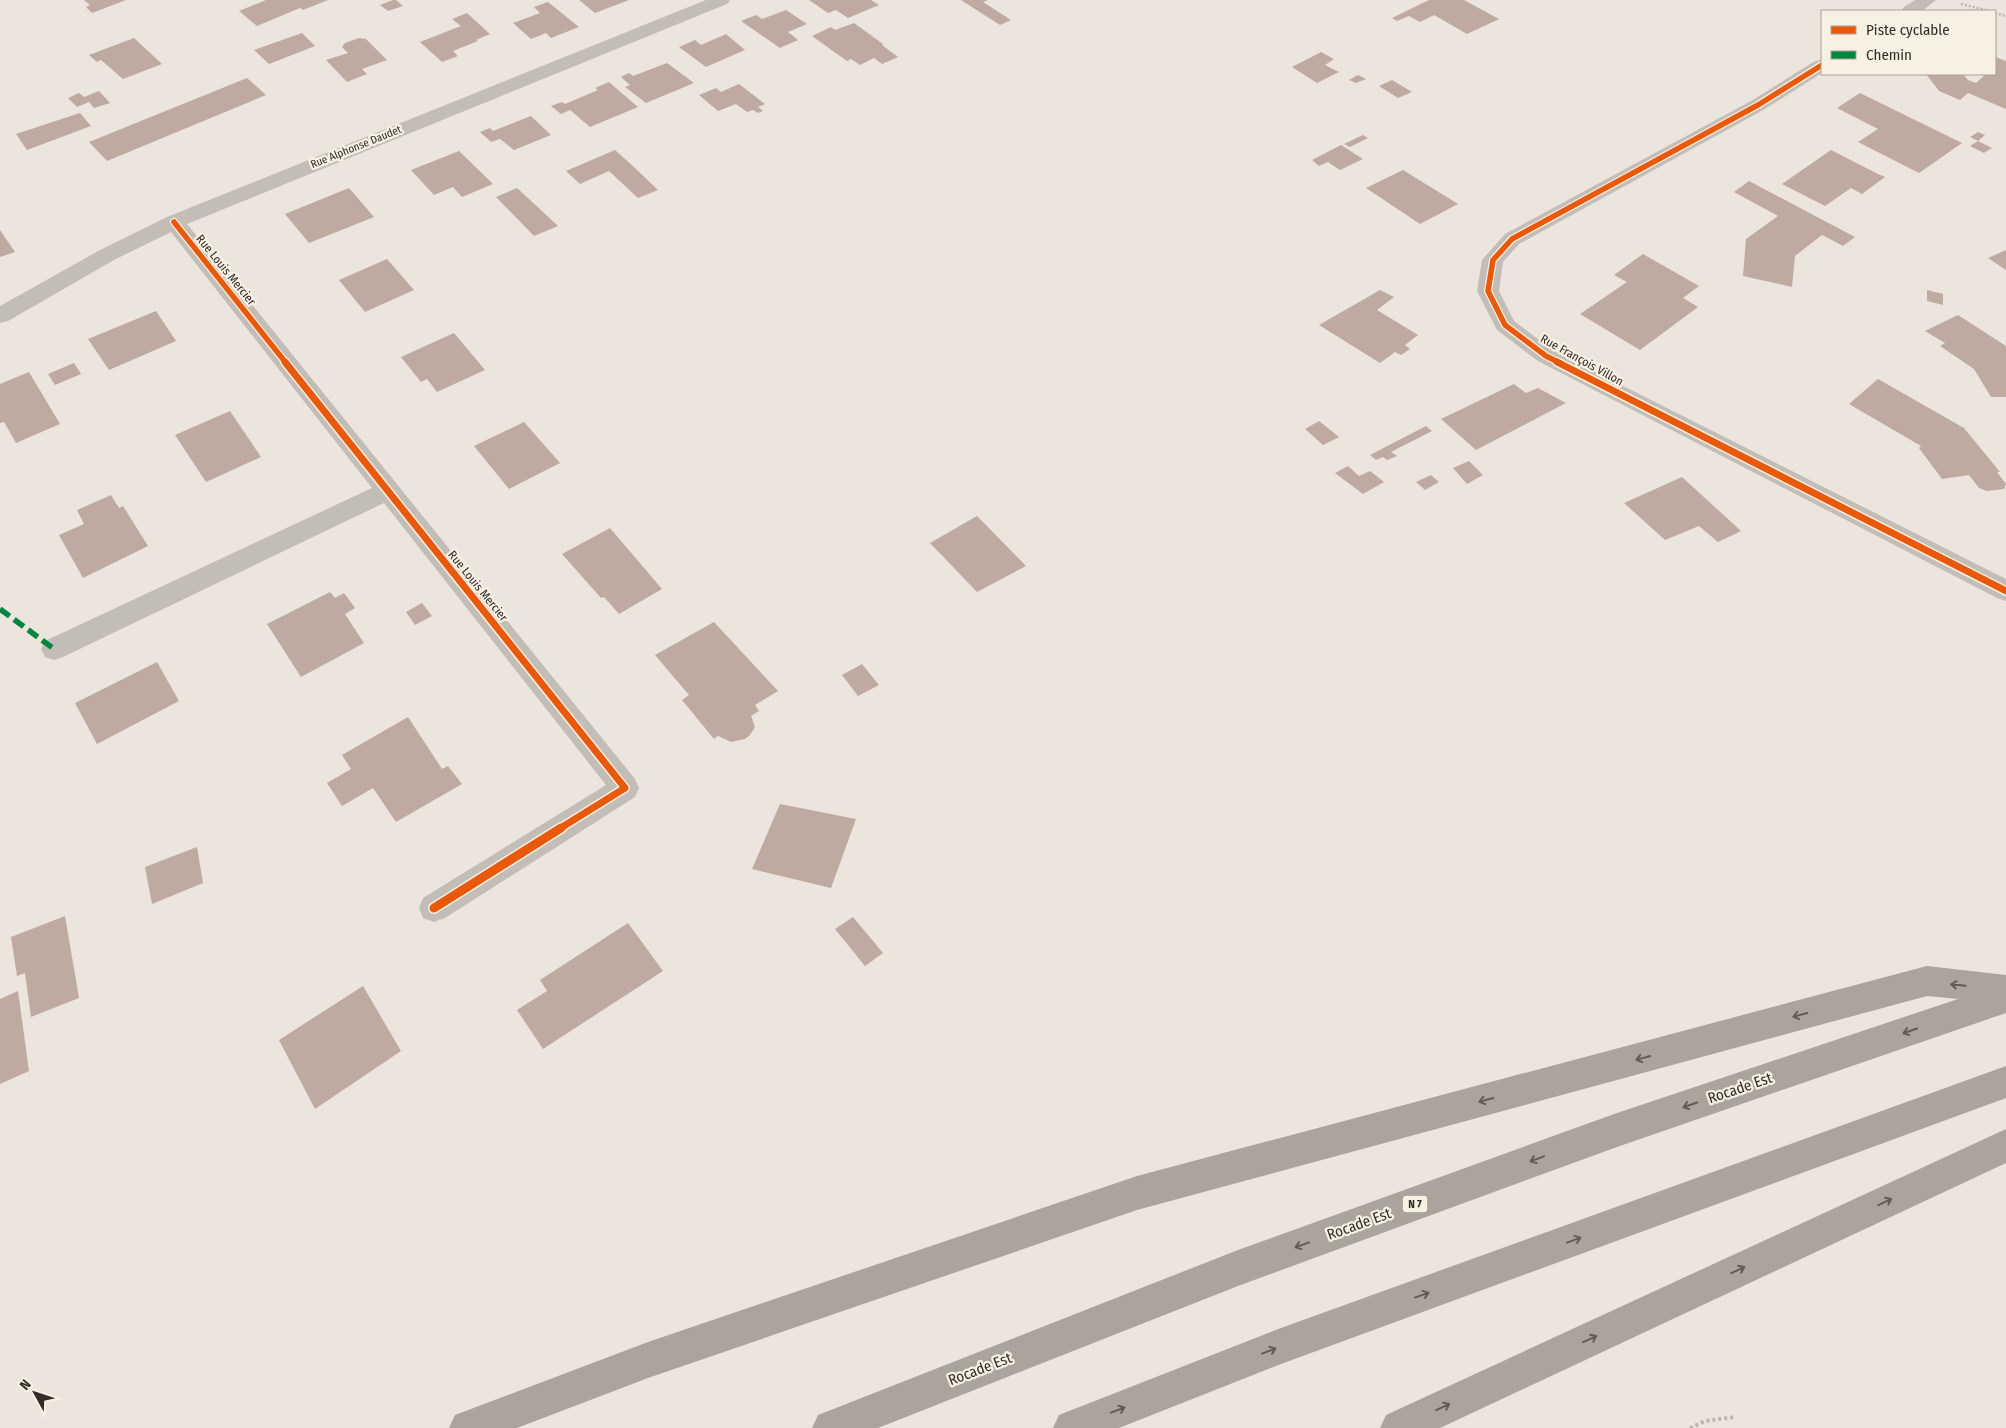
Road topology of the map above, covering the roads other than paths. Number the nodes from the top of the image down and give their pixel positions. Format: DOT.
graph roads {
  1 [pos="721,0"];
  2 [pos="1927,0"];
  3 [pos="1912,10"];
  4 [pos="1821,66"];
  5 [pos="174,222"];
  6 [pos="0,316"];
  7 [pos="388,491"];
  8 [pos="2006,591"];
  9 [pos="54,648"];
  10 [pos="434,908"];
  11 [pos="2006,990"];
  12 [pos="2006,998"];
  13 [pos="2006,1082"];
  14 [pos="2006,1146"];
  15 [pos="468,1428"];
  16 [pos="831,1428"];
  17 [pos="1072,1428"];
  18 [pos="1399,1428"];
  1 -- 5 [label="street, Rue Alphonse Daudet"];
  2 -- 3 [label="street"];
  4 -- 8 [label="street, Rue François Villon"];
  5 -- 6 [label="street, Rue Alphonse Daudet"];
  5 -- 7 [label="street, Rue Louis Mercier"];
  7 -- 9 [label="street"];
  7 -- 10 [label="street, Rue Louis Mercier"];
  11 -- 15 [label="highway, one-way"];
  12 -- 16 [label="highway, Rocade Est / N 7, one-way"];
  17 -- 13 [label="highway, one-way"];
  18 -- 14 [label="highway, one-way"];
}
